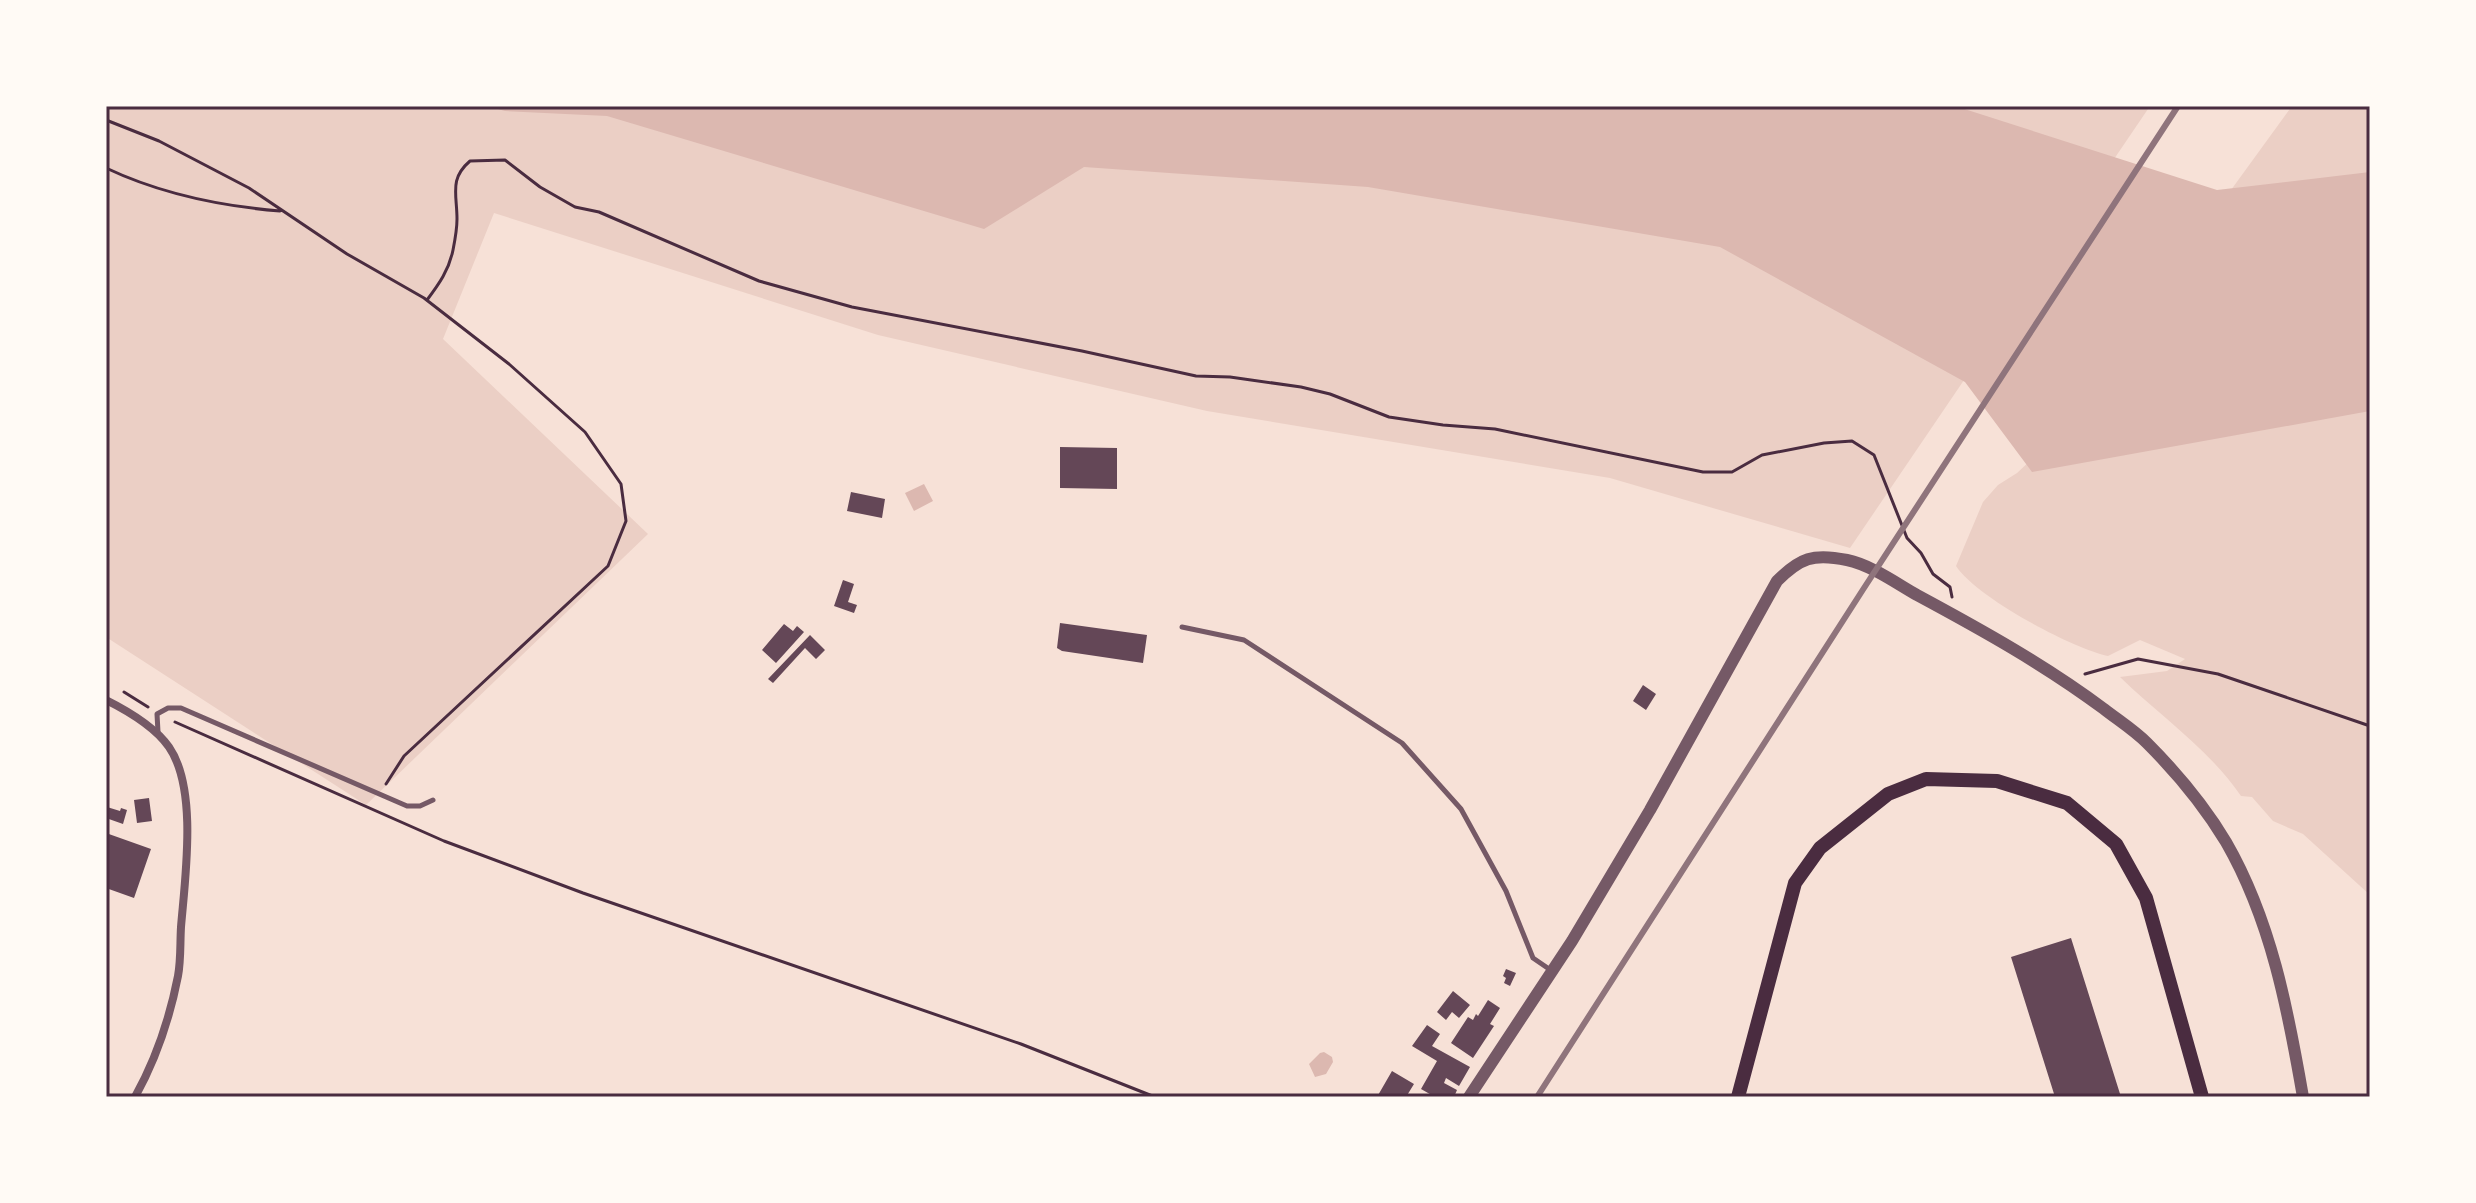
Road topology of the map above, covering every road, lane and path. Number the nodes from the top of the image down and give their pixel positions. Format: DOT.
graph roads {
  1 [pos="106,120"];
  2 [pos="106,168"];
  3 [pos="283,212"];
  4 [pos="427,300"];
  5 [pos="1950,613"];
  6 [pos="1182,627"];
  7 [pos="2066,680"];
  8 [pos="106,700"];
  9 [pos="157,714"];
  10 [pos="2370,726"];
  11 [pos="158,733"];
  12 [pos="380,794"];
  13 [pos="433,800"];
  14 [pos="370,809"];
  15 [pos="1553,971"];
  16 [pos="135,1097"];
  17 [pos="1155,1097"];
  18 [pos="1469,1097"];
  19 [pos="1738,1097"];
  20 [pos="2202,1097"];
  21 [pos="2303,1097"];
  1 -- 3 [label="path"];
  2 -- 3 [label="path"];
  3 -- 4 [label="path"];
  4 -- 5 [label="path"];
  4 -- 12 [label="path"];
  5 -- 7 [label="street"];
  5 -- 15 [label="street"];
  6 -- 15 [label="lane"];
  7 -- 10 [label="path"];
  7 -- 21 [label="street"];
  8 -- 11 [label="street"];
  9 -- 11 [label="lane"];
  9 -- 12 [label="lane"];
  9 -- 14 [label="path"];
  11 -- 16 [label="street"];
  12 -- 13 [label="lane"];
  12 -- 14 [label="path"];
  14 -- 17 [label="path"];
  15 -- 18 [label="street"];
  19 -- 20 [label="main road"];
}
